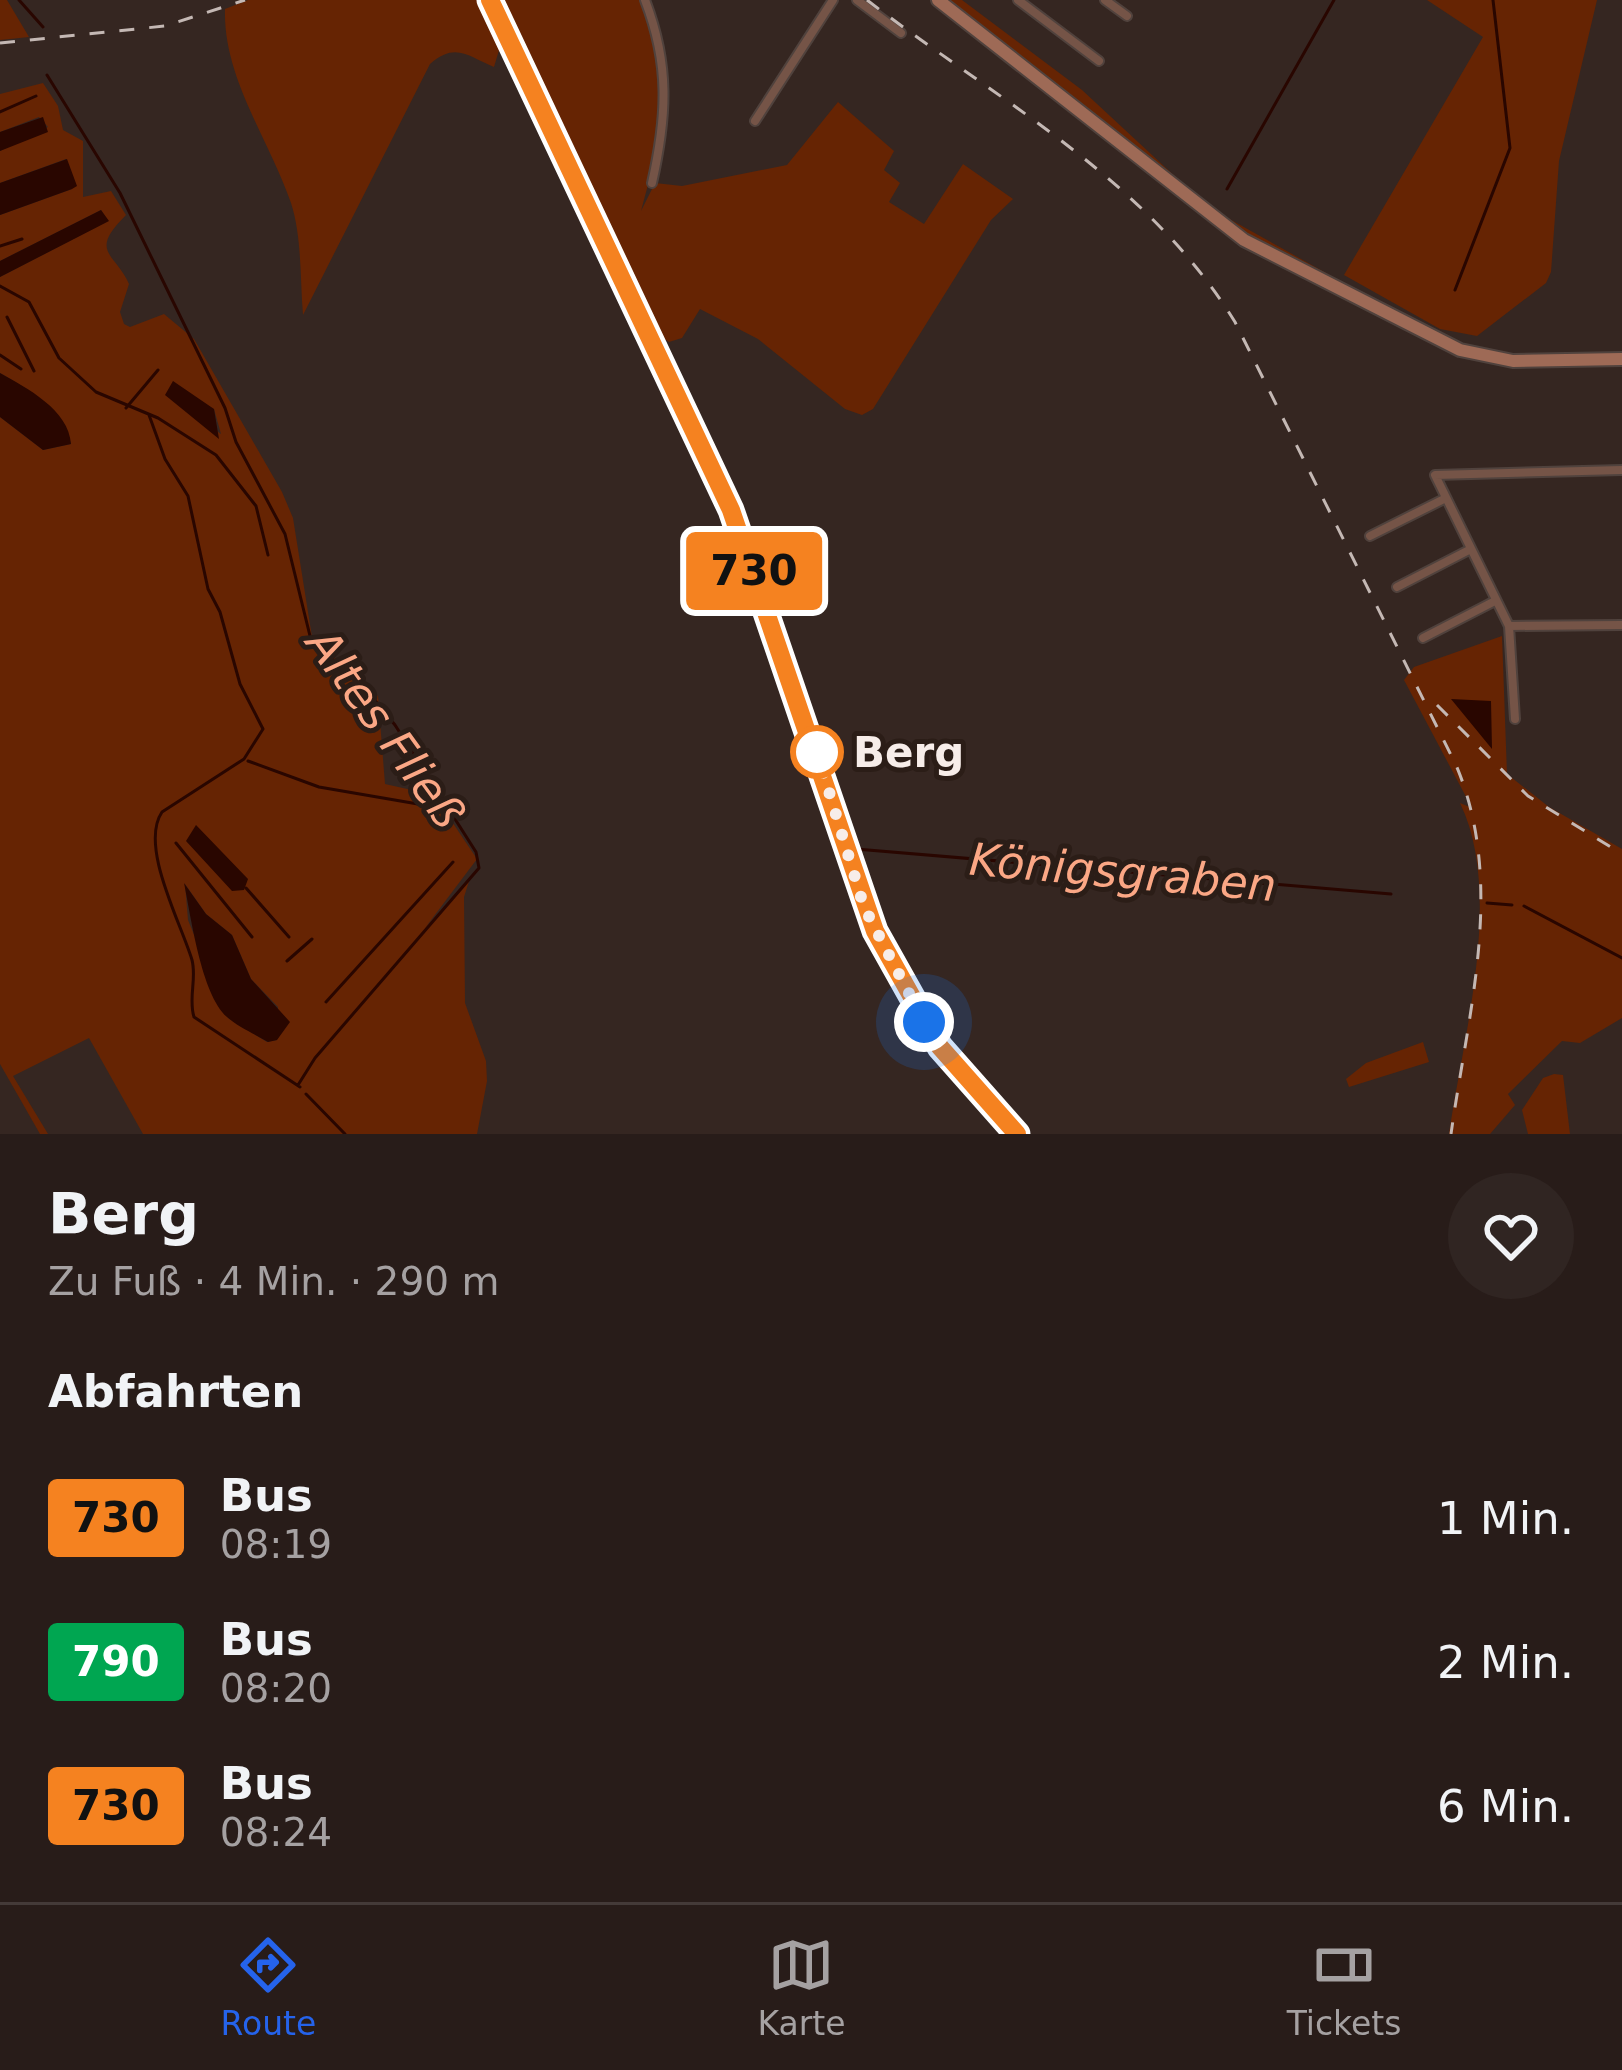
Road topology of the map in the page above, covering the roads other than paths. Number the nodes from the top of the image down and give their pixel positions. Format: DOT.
graph roads {
  1 [pos="490,0"];
  2 [pos="645,0"];
  3 [pos="832,0"];
  4 [pos="857,0"];
  5 [pos="938,0"];
  6 [pos="1018,0"];
  7 [pos="1105,0"];
  8 [pos="1127,16"];
  9 [pos="901,33"];
  10 [pos="1099,61"];
  11 [pos="755,121"];
  12 [pos="652,183"];
  13 [pos="1622,359"];
  14 [pos="1622,470"];
  15 [pos="1444,499"];
  16 [pos="1370,536"];
  17 [pos="1469,550"];
  18 [pos="1397,587"];
  19 [pos="1495,601"];
  20 [pos="1622,625"];
  21 [pos="1509,626"];
  22 [pos="1423,638"];
  23 [pos="1515,719"];
  24 [pos="1017,1134"];
  1 -- 24 [label="main road"];
  2 -- 12 [label="street"];
  3 -- 11 [label="street"];
  4 -- 9 [label="street"];
  5 -- 13 [label="main road"];
  6 -- 10 [label="street"];
  7 -- 8 [label="street"];
  14 -- 15 [label="street"];
  15 -- 16 [label="street"];
  15 -- 17 [label="street"];
  17 -- 18 [label="street"];
  17 -- 19 [label="street"];
  19 -- 21 [label="street"];
  19 -- 22 [label="street"];
  20 -- 21 [label="street"];
  21 -- 23 [label="street"];
}
